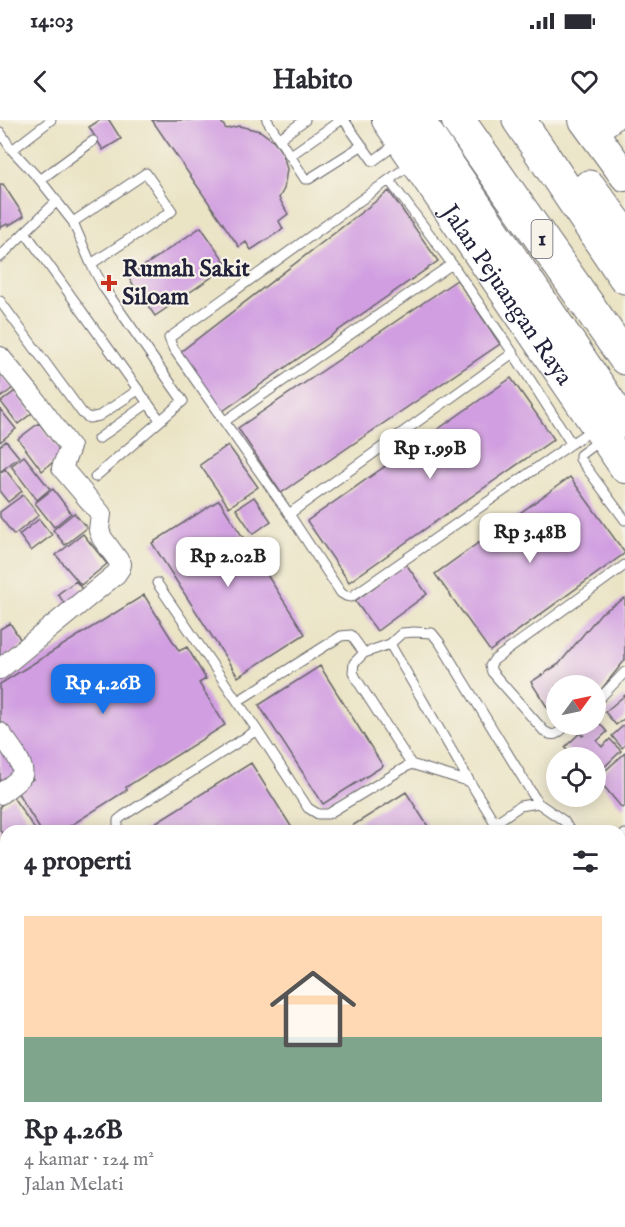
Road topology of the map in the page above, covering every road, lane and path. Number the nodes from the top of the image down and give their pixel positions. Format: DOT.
graph roads {
  1 [pos="51,120"];
  2 [pos="267,120"];
  3 [pos="305,120"];
  4 [pos="342,120"];
  5 [pos="458,120"];
  6 [pos="519,120"];
  7 [pos="526,120"];
  8 [pos="598,125"];
  9 [pos="0,132"];
  10 [pos="406,136"];
  11 [pos="279,138"];
  12 [pos="93,141"];
  13 [pos="362,146"];
  14 [pos="12,150"];
  15 [pos="291,156"];
  16 [pos="622,166"];
  17 [pos="40,180"];
  18 [pos="389,180"];
  19 [pos="57,201"];
  20 [pos="73,222"];
  21 [pos="25,232"];
  22 [pos="625,235"];
  23 [pos="0,257"];
  24 [pos="91,264"];
  25 [pos="452,264"];
  26 [pos="625,277"];
  27 [pos="0,301"];
  28 [pos="513,353"];
  29 [pos="0,357"];
  30 [pos="625,358"];
  31 [pos="138,390"];
  32 [pos="148,403"];
  33 [pos="160,420"];
  34 [pos="225,422"];
  35 [pos="608,429"];
  36 [pos="99,439"];
  37 [pos="571,443"];
  38 [pos="625,468"];
  39 [pos="95,477"];
  40 [pos="289,514"];
  41 [pos="625,520"];
  42 [pos="625,565"];
  43 [pos="157,583"];
  44 [pos="390,644"];
  45 [pos="364,653"];
  46 [pos="0,669"];
  47 [pos="625,672"];
  48 [pos="606,692"];
  49 [pos="238,701"];
  50 [pos="257,730"];
  51 [pos="0,733"];
  52 [pos="546,733"];
  53 [pos="411,764"];
  54 [pos="470,782"];
  55 [pos="0,794"];
  56 [pos="538,803"];
  57 [pos="118,825"];
  58 [pos="494,825"];
  59 [pos="497,825"];
  60 [pos="566,825"];
  1 -- 14 [label="lane"];
  2 -- 11 [label="lane"];
  3 -- 11 [label="lane"];
  4 -- 13 [label="lane"];
  4 -- 15 [label="lane"];
  5 -- 30 [label="highway, 1"];
  6 -- 26 [label="highway, 1"];
  7 -- 22 [label="highway"];
  8 -- 16 [label="main road"];
  9 -- 14 [label="lane"];
  10 -- 13 [label="lane"];
  10 -- 18 [label="lane"];
  10 -- 35 [label="main road, Jalan Pejuangan Raya"];
  10 -- 35 [label="main road, Jalan Pejuangan Raya"];
  11 -- 15 [label="lane"];
  12 -- 17 [label="lane"];
  13 -- 15 [label="lane"];
  14 -- 17 [label="lane"];
  17 -- 19 [label="lane"];
  18 -- 25 [label="lane"];
  18 -- 34 [label="lane"];
  19 -- 20 [label="lane"];
  19 -- 21 [label="lane"];
  20 -- 24 [label="lane"];
  20 -- 24 [label="lane"];
  21 -- 23 [label="lane"];
  21 -- 31 [label="lane"];
  24 -- 33 [label="lane"];
  25 -- 28 [label="lane"];
  25 -- 34 [label="lane"];
  27 -- 31 [label="lane"];
  28 -- 37 [label="lane"];
  28 -- 40 [label="lane"];
  29 -- 46 [label="street"];
  31 -- 32 [label="lane"];
  32 -- 33 [label="lane"];
  32 -- 36 [label="lane"];
  33 -- 39 [label="lane"];
  34 -- 40 [label="lane"];
  35 -- 37 [label="lane"];
  35 -- 38 [label="main road, Jalan Pejuangan Raya"];
  35 -- 41 [label="lane"];
  37 -- 40 [label="lane"];
  42 -- 52 [label="lane"];
  43 -- 49 [label="lane"];
  44 -- 45 [label="lane"];
  44 -- 54 [label="lane"];
  44 -- 56 [label="lane"];
  45 -- 49 [label="lane"];
  45 -- 53 [label="lane"];
  47 -- 48 [label="lane"];
  49 -- 50 [label="lane"];
  50 -- 53 [label="lane"];
  50 -- 57 [label="lane"];
  51 -- 55 [label="street"];
  53 -- 54 [label="lane"];
  54 -- 58 [label="lane"];
  56 -- 59 [label="lane"];
  56 -- 60 [label="lane"];
}
